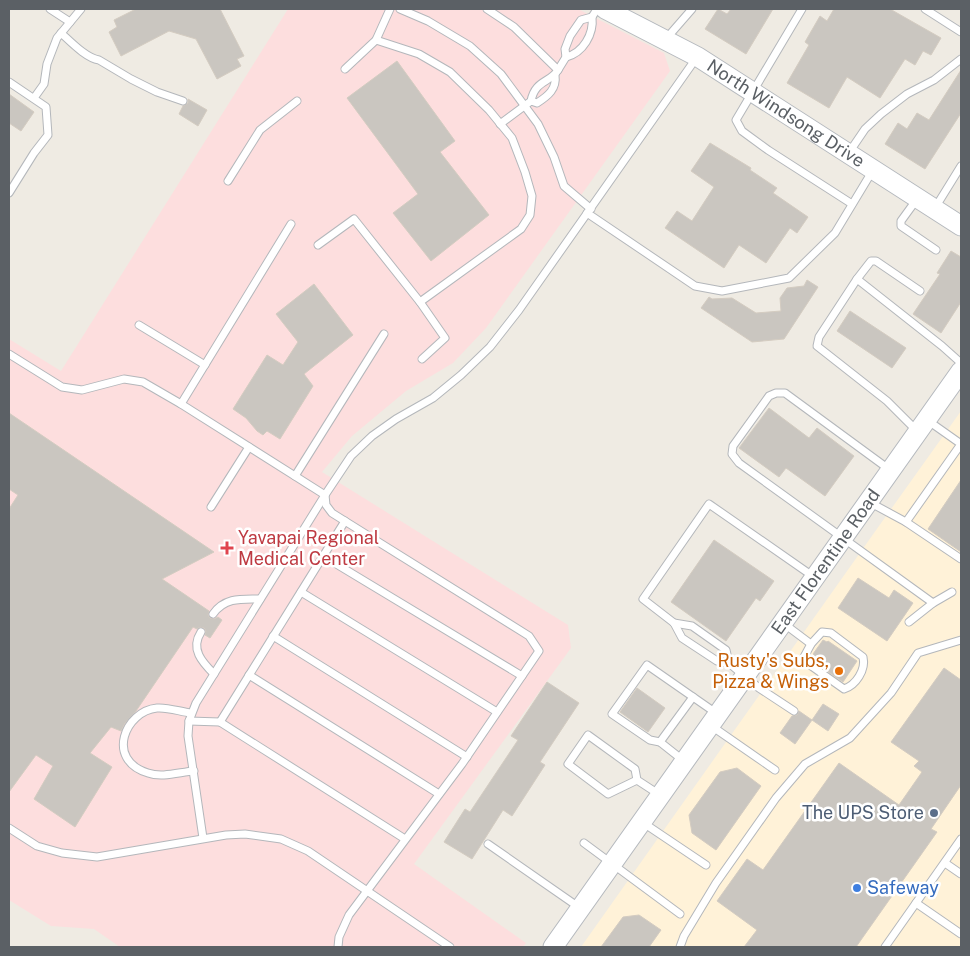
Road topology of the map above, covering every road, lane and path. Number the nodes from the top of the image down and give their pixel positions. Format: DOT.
graph roads {
  1 [pos="50,9"];
  2 [pos="81,9"];
  3 [pos="390,9"];
  4 [pos="400,9"];
  5 [pos="487,9"];
  6 [pos="597,9"];
  7 [pos="692,9"];
  8 [pos="802,9"];
  9 [pos="925,9"];
  10 [pos="598,13"];
  11 [pos="70,22"];
  12 [pos="961,32"];
  13 [pos="61,33"];
  14 [pos="376,40"];
  15 [pos="665,40"];
  16 [pos="566,57"];
  17 [pos="698,57"];
  18 [pos="961,59"];
  19 [pos="344,69"];
  20 [pos="556,72"];
  21 [pos="9,82"];
  22 [pos="752,92"];
  23 [pos="34,98"];
  24 [pos="183,101"];
  25 [pos="297,101"];
  26 [pos="528,104"];
  27 [pos="500,124"];
  28 [pos="848,154"];
  29 [pos="961,166"];
  30 [pos="873,170"];
  31 [pos="228,181"];
  32 [pos="9,193"];
  33 [pos="917,198"];
  34 [pos="852,204"];
  35 [pos="934,209"];
  36 [pos="589,211"];
  37 [pos="291,224"];
  38 [pos="961,226"];
  39 [pos="318,245"];
  40 [pos="936,250"];
  41 [pos="857,279"];
  42 [pos="920,291"];
  43 [pos="420,302"];
  44 [pos="139,325"];
  45 [pos="384,334"];
  46 [pos="9,354"];
  47 [pos="422,359"];
  48 [pos="961,363"];
  49 [pos="205,365"];
  50 [pos="961,371"];
  51 [pos="181,404"];
  52 [pos="922,426"];
  53 [pos="249,447"];
  54 [pos="891,470"];
  55 [pos="295,476"];
  56 [pos="325,495"];
  57 [pos="869,502"];
  58 [pos="211,507"];
  59 [pos="345,521"];
  60 [pos="906,522"];
  61 [pos="843,537"];
  62 [pos="323,556"];
  63 [pos="961,559"];
  64 [pos="815,577"];
  65 [pos="301,592"];
  66 [pos="952,592"];
  67 [pos="260,599"];
  68 [pos="933,602"];
  69 [pos="213,614"];
  70 [pos="909,622"];
  71 [pos="674,623"];
  72 [pos="783,623"];
  73 [pos="201,632"];
  74 [pos="273,636"];
  75 [pos="961,640"];
  76 [pos="811,644"];
  77 [pos="728,663"];
  78 [pos="214,674"];
  79 [pos="249,675"];
  80 [pos="522,676"];
  81 [pos="745,676"];
  82 [pos="693,697"];
  83 [pos="794,711"];
  84 [pos="497,712"];
  85 [pos="192,713"];
  86 [pos="714,720"];
  87 [pos="188,721"];
  88 [pos="220,722"];
  89 [pos="660,742"];
  90 [pos="467,757"];
  91 [pos="685,761"];
  92 [pos="775,770"];
  93 [pos="194,771"];
  94 [pos="637,780"];
  95 [pos="439,794"];
  96 [pos="660,796"];
  97 [pos="642,822"];
  98 [pos="9,828"];
  99 [pos="203,838"];
  100 [pos="406,838"];
  101 [pos="961,839"];
  102 [pos="584,843"];
  103 [pos="488,844"];
  104 [pos="945,863"];
  105 [pos="611,864"];
  106 [pos="706,865"];
  107 [pos="961,874"];
  108 [pos="367,890"];
  109 [pos="916,903"];
  110 [pos="580,908"];
  111 [pos="680,914"];
  112 [pos="961,934"];
  113 [pos="683,946"];
  114 [pos="338,947"];
  115 [pos="450,947"];
  116 [pos="554,947"];
  117 [pos="885,947"];
  1 -- 11 [label="lane"];
  2 -- 11 [label="lane"];
  3 -- 14 [label="lane"];
  4 -- 26 [label="lane"];
  5 -- 20 [label="lane"];
  6 -- 10 [label="lane"];
  7 -- 15 [label="lane"];
  8 -- 22 [label="lane"];
  9 -- 12 [label="lane"];
  10 -- 15 [label="street, North Windsong Drive"];
  10 -- 16 [label="lane"];
  10 -- 16 [label="lane"];
  11 -- 13 [label="lane"];
  13 -- 23 [label="lane"];
  13 -- 24 [label="lane"];
  14 -- 19 [label="lane"];
  14 -- 27 [label="lane"];
  15 -- 17 [label="street, North Windsong Drive"];
  16 -- 20 [label="lane"];
  17 -- 22 [label="street, North Windsong Drive"];
  17 -- 36 [label="lane"];
  18 -- 28 [label="lane"];
  20 -- 26 [label="lane"];
  20 -- 26 [label="lane"];
  21 -- 23 [label="lane"];
  22 -- 28 [label="street, North Windsong Drive"];
  22 -- 34 [label="lane"];
  23 -- 32 [label="lane"];
  25 -- 31 [label="lane"];
  26 -- 27 [label="lane"];
  26 -- 36 [label="lane"];
  27 -- 43 [label="lane"];
  28 -- 30 [label="street, North Windsong Drive"];
  29 -- 35 [label="lane"];
  30 -- 33 [label="street, North Windsong Drive"];
  30 -- 34 [label="lane"];
  33 -- 35 [label="street, North Windsong Drive"];
  33 -- 40 [label="lane"];
  34 -- 36 [label="lane"];
  35 -- 38 [label="street, North Windsong Drive"];
  36 -- 56 [label="lane"];
  37 -- 49 [label="lane"];
  39 -- 43 [label="lane"];
  41 -- 42 [label="lane"];
  41 -- 48 [label="lane"];
  41 -- 52 [label="lane"];
  43 -- 47 [label="lane"];
  44 -- 49 [label="lane"];
  45 -- 55 [label="lane"];
  46 -- 51 [label="lane"];
  49 -- 51 [label="lane"];
  50 -- 52 [label="street, East Florentine Road"];
  51 -- 53 [label="lane"];
  52 -- 54 [label="street, East Florentine Road"];
  52 -- 60 [label="lane"];
  53 -- 55 [label="lane"];
  53 -- 58 [label="lane"];
  54 -- 57 [label="street, East Florentine Road"];
  54 -- 61 [label="lane"];
  55 -- 56 [label="lane"];
  56 -- 59 [label="lane"];
  56 -- 67 [label="lane"];
  57 -- 60 [label="lane"];
  57 -- 61 [label="street, East Florentine Road"];
  59 -- 62 [label="lane"];
  59 -- 80 [label="lane"];
  60 -- 63 [label="lane"];
  61 -- 64 [label="street, East Florentine Road"];
  61 -- 68 [label="lane"];
  62 -- 65 [label="lane"];
  62 -- 80 [label="lane"];
  64 -- 71 [label="lane"];
  64 -- 72 [label="street, East Florentine Road"];
  65 -- 74 [label="lane"];
  65 -- 84 [label="lane"];
  66 -- 68 [label="lane"];
  67 -- 69 [label="lane"];
  67 -- 78 [label="lane"];
  68 -- 70 [label="lane"];
  71 -- 77 [label="lane"];
  71 -- 77 [label="lane"];
  72 -- 76 [label="lane"];
  72 -- 81 [label="street, East Florentine Road"];
  73 -- 78 [label="lane"];
  74 -- 79 [label="lane"];
  74 -- 90 [label="lane"];
  75 -- 113 [label="lane"];
  76 -- 76 [label="lane"];
  77 -- 81 [label="lane"];
  78 -- 85 [label="lane"];
  79 -- 88 [label="lane"];
  79 -- 95 [label="lane"];
  80 -- 84 [label="lane"];
  81 -- 83 [label="lane"];
  81 -- 86 [label="street, East Florentine Road"];
  82 -- 86 [label="lane"];
  82 -- 89 [label="lane"];
  82 -- 89 [label="lane"];
  84 -- 90 [label="lane"];
  85 -- 87 [label="lane"];
  85 -- 93 [label="lane"];
  86 -- 91 [label="street, East Florentine Road"];
  86 -- 92 [label="lane"];
  87 -- 88 [label="lane"];
  87 -- 93 [label="lane"];
  88 -- 100 [label="lane"];
  89 -- 91 [label="lane"];
  90 -- 95 [label="lane"];
  91 -- 96 [label="street, East Florentine Road"];
  93 -- 99 [label="lane"];
  94 -- 94 [label="lane"];
  94 -- 96 [label="lane"];
  95 -- 100 [label="lane"];
  96 -- 97 [label="street, East Florentine Road"];
  97 -- 105 [label="street, East Florentine Road"];
  97 -- 106 [label="lane"];
  98 -- 99 [label="lane"];
  99 -- 108 [label="lane"];
  100 -- 108 [label="lane"];
  101 -- 104 [label="lane"];
  102 -- 105 [label="lane"];
  103 -- 110 [label="lane"];
  104 -- 107 [label="lane"];
  104 -- 109 [label="lane"];
  105 -- 110 [label="street, East Florentine Road"];
  105 -- 111 [label="lane"];
  108 -- 114 [label="lane"];
  108 -- 115 [label="lane"];
  109 -- 112 [label="lane"];
  109 -- 117 [label="lane"];
  110 -- 116 [label="street, East Florentine Road"];
}
